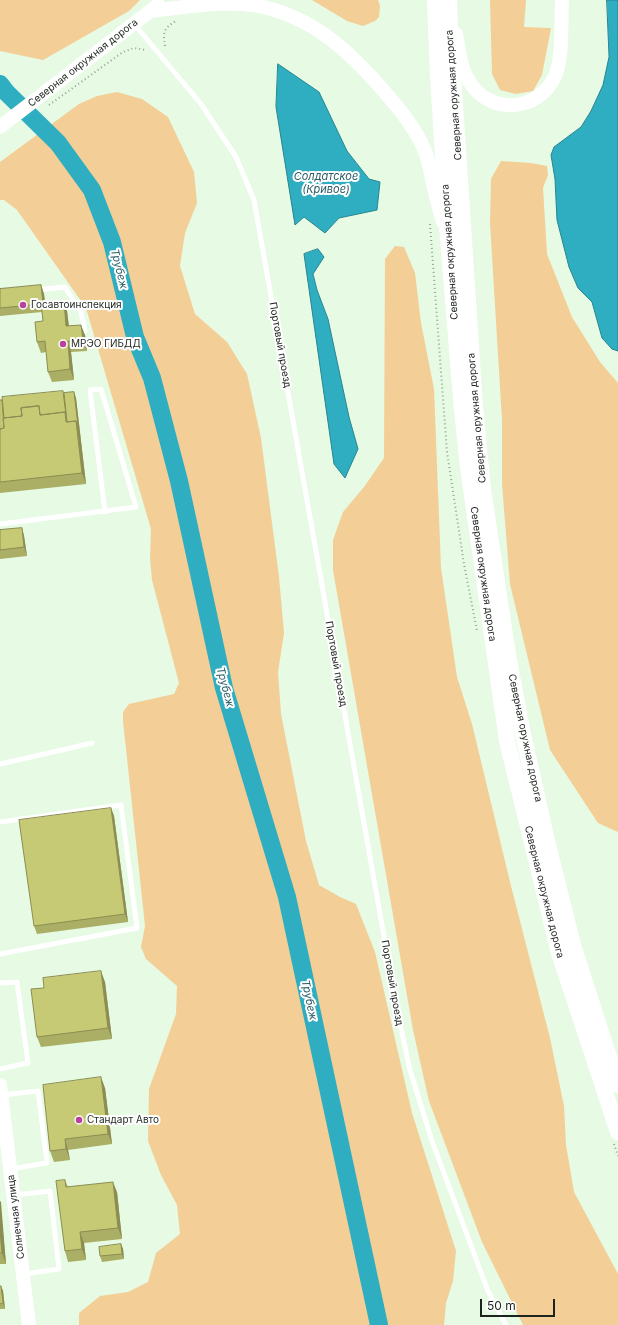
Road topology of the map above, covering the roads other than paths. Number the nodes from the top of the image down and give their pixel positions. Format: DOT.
graph roads {
  1 [pos="166,0"];
  2 [pos="562,0"];
  3 [pos="445,1"];
  4 [pos="153,6"];
  5 [pos="134,24"];
  6 [pos="0,127"];
  7 [pos="448,239"];
  8 [pos="32,290"];
  9 [pos="85,331"];
  10 [pos="105,512"];
  11 [pos="0,524"];
  12 [pos="92,742"];
  13 [pos="0,764"];
  14 [pos="0,822"];
  15 [pos="0,954"];
  16 [pos="0,983"];
  17 [pos="0,1069"];
  18 [pos="618,1085"];
  19 [pos="1,1090"];
  20 [pos="3,1135"];
  21 [pos="615,1137"];
  22 [pos="10,1169"];
  23 [pos="14,1195"];
  24 [pos="23,1274"];
  25 [pos="29,1325"];
  26 [pos="506,1325"];
  1 -- 4 [label="main road, Северная окружная дорога"];
  2 -- 3 [label="main road"];
  3 -- 7 [label="main road, Северная окружная дорога"];
  3 -- 18 [label="main road, Северная оружная дорога"];
  4 -- 5 [label="main road, Северная окружная дорога"];
  4 -- 7 [label="main road"];
  5 -- 6 [label="main road, Северная окружная дорога"];
  5 -- 26 [label="lane, Портовый проезд"];
  7 -- 21 [label="main road, Северная окружная дорога"];
  8 -- 9 [label="lane"];
  10 -- 10 [label="lane"];
  10 -- 11 [label="lane"];
  12 -- 13 [label="lane"];
  14 -- 15 [label="lane"];
  16 -- 17 [label="lane"];
  19 -- 20 [label="main road, Солнечная улица"];
  19 -- 22 [label="lane"];
  20 -- 22 [label="main road, Солнечная улица"];
  22 -- 23 [label="main road, Солнечная улица"];
  23 -- 24 [label="main road, Солнечная улица"];
  23 -- 24 [label="lane"];
  24 -- 25 [label="main road, Солнечная улица"];
}
